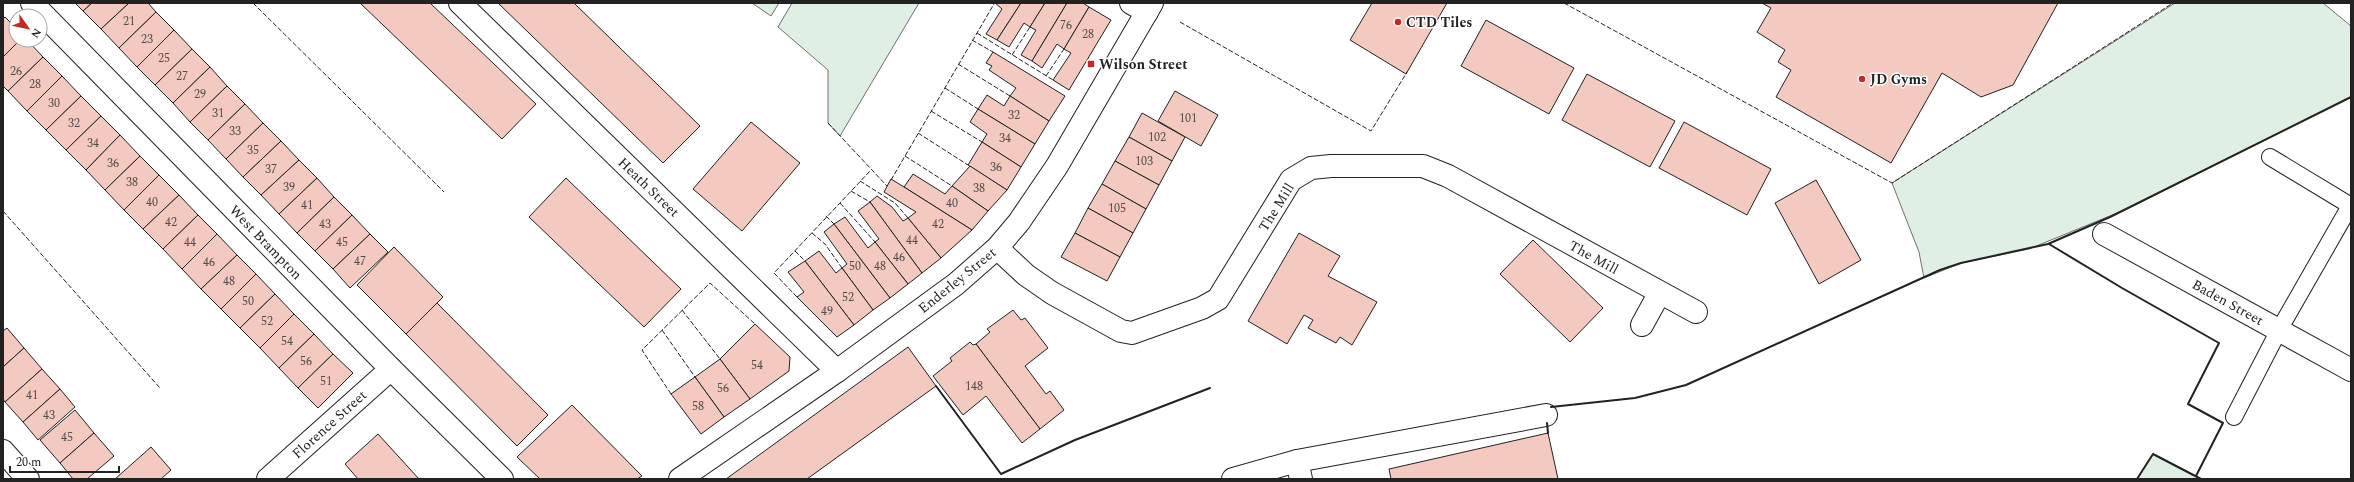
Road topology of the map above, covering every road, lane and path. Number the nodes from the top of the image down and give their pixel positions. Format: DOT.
graph roads {
  1 [pos="32,3"];
  2 [pos="460,3"];
  3 [pos="1143,6"];
  4 [pos="2270,157"];
  5 [pos="2350,206"];
  6 [pos="2104,234"];
  7 [pos="997,248"];
  8 [pos="1659,294"];
  9 [pos="1696,312"];
  10 [pos="1642,325"];
  11 [pos="2279,330"];
  12 [pos="391,369"];
  13 [pos="2351,370"];
  14 [pos="838,371"];
  15 [pos="1546,415"];
  16 [pos="2234,418"];
  17 [pos="3,451"];
  18 [pos="1299,470"];
  19 [pos="28,479"];
  20 [pos="268,479"];
  21 [pos="502,479"];
  22 [pos="680,479"];
  23 [pos="1233,479"];
  1 -- 12 [label="street, West Brampton"];
  2 -- 14 [label="street, Heath Street"];
  3 -- 7 [label="street, Enderley Street"];
  4 -- 5 [label="lane"];
  5 -- 11 [label="lane"];
  6 -- 11 [label="street, Baden Street"];
  7 -- 8 [label="street, The Mill"];
  7 -- 14 [label="street, Enderley Street"];
  8 -- 9 [label="street, The Mill"];
  8 -- 10 [label="street"];
  11 -- 13 [label="street, Baden Street"];
  11 -- 16 [label="lane"];
  12 -- 20 [label="street, Florence Street"];
  12 -- 21 [label="street, West Brampton"];
  14 -- 22 [label="street, Enderley Street"];
  15 -- 18 [label="street"];
  17 -- 19 [label="street"];
  18 -- 23 [label="street"];
}
